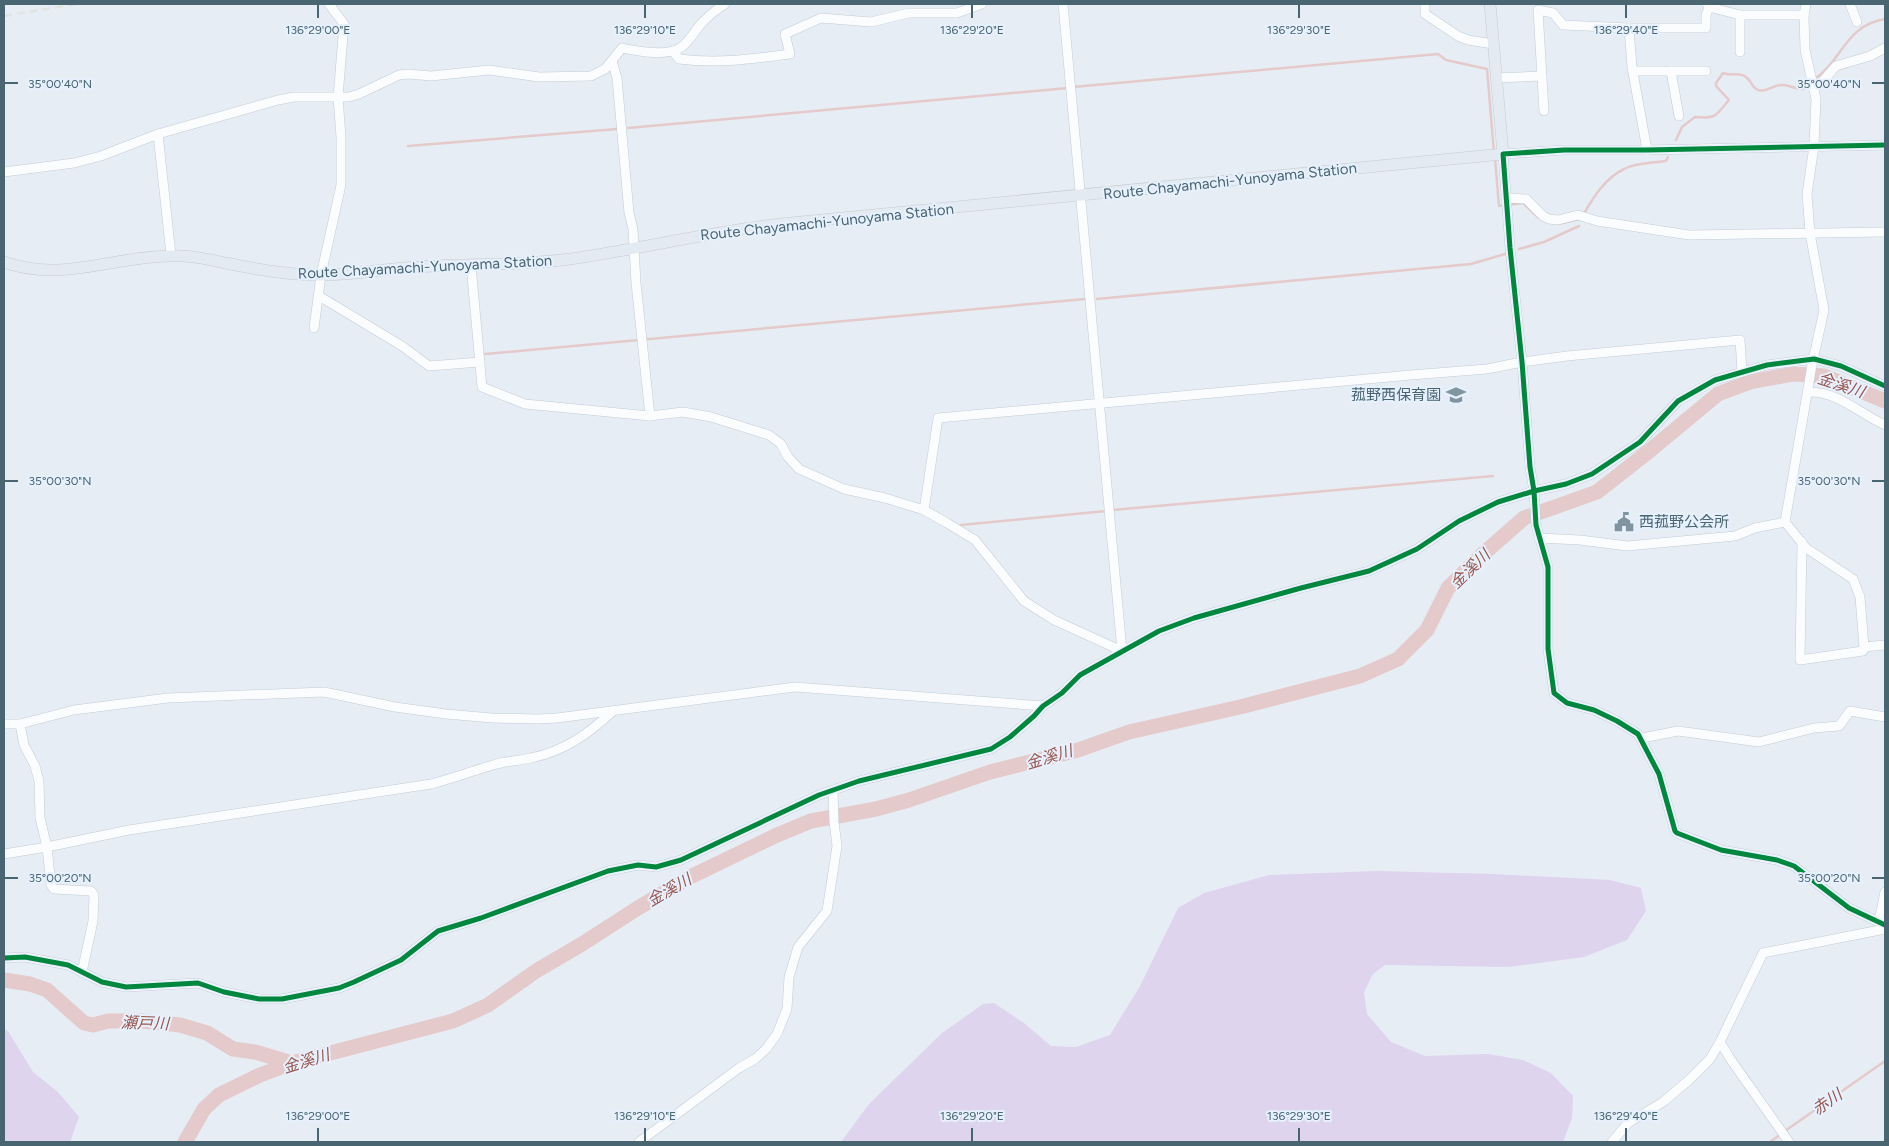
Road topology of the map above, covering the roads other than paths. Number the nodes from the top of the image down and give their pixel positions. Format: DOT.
graph roads {
  1 [pos="329,4"];
  2 [pos="725,4"];
  3 [pos="982,4"];
  4 [pos="1064,4"];
  5 [pos="1425,4"];
  6 [pos="1490,4"];
  7 [pos="1806,4"];
  8 [pos="1850,4"];
  9 [pos="1708,5"];
  10 [pos="1740,14"];
  11 [pos="1804,15"];
  12 [pos="1857,22"];
  13 [pos="1629,28"];
  14 [pos="1493,44"];
  15 [pos="1885,48"];
  16 [pos="673,51"];
  17 [pos="1740,52"];
  18 [pos="612,61"];
  19 [pos="1633,71"];
  20 [pos="1672,71"];
  21 [pos="1706,71"];
  22 [pos="1542,76"];
  23 [pos="1496,78"];
  24 [pos="1813,86"];
  25 [pos="338,97"];
  26 [pos="1544,111"];
  27 [pos="1679,116"];
  28 [pos="158,134"];
  29 [pos="1885,145"];
  30 [pos="1814,146"];
  31 [pos="1647,150"];
  32 [pos="1497,154"];
  33 [pos="4,172"];
  34 [pos="1081,196"];
  35 [pos="1506,199"];
  36 [pos="1885,232"];
  37 [pos="1810,233"];
  38 [pos="634,248"];
  39 [pos="171,256"];
  40 [pos="4,262"];
  41 [pos="472,265"];
  42 [pos="321,275"];
  43 [pos="319,296"];
  44 [pos="314,328"];
  45 [pos="480,362"];
  46 [pos="1522,362"];
  47 [pos="1813,362"];
  48 [pos="1742,371"];
  49 [pos="1885,386"];
  50 [pos="1808,390"];
  51 [pos="1100,403"];
  52 [pos="650,416"];
  53 [pos="1885,426"];
  54 [pos="1534,495"];
  55 [pos="924,510"];
  56 [pos="1785,522"];
  57 [pos="1538,536"];
  58 [pos="1802,542"];
  59 [pos="1885,645"];
  60 [pos="1864,647"];
  61 [pos="1122,651"];
  62 [pos="1043,706"];
  63 [pos="613,711"];
  64 [pos="1885,717"];
  65 [pos="4,724"];
  66 [pos="20,724"];
  67 [pos="1642,738"];
  68 [pos="834,793"];
  69 [pos="47,847"];
  70 [pos="4,854"];
  71 [pos="1885,892"];
  72 [pos="1882,923"];
  73 [pos="1885,929"];
  74 [pos="4,958"];
  75 [pos="82,972"];
  76 [pos="1720,1042"];
  77 [pos="1788,1140"];
  78 [pos="638,1142"];
  79 [pos="1612,1142"];
  1 -- 25 [label="street"];
  2 -- 16 [label="street"];
  3 -- 16 [label="street"];
  4 -- 34 [label="street"];
  5 -- 14 [label="street"];
  6 -- 14 [label="main road"];
  7 -- 11 [label="street"];
  8 -- 12 [label="street"];
  9 -- 10 [label="street"];
  9 -- 13 [label="street"];
  10 -- 11 [label="street"];
  10 -- 17 [label="street"];
  11 -- 24 [label="street"];
  13 -- 19 [label="street"];
  13 -- 22 [label="street"];
  14 -- 23 [label="main road"];
  15 -- 24 [label="street"];
  16 -- 18 [label="street"];
  18 -- 25 [label="street"];
  18 -- 38 [label="street"];
  19 -- 20 [label="street"];
  19 -- 31 [label="street"];
  20 -- 21 [label="street"];
  20 -- 27 [label="street"];
  22 -- 23 [label="street"];
  22 -- 26 [label="street"];
  23 -- 32 [label="main road"];
  24 -- 30 [label="street"];
  25 -- 28 [label="street"];
  25 -- 42 [label="street"];
  28 -- 33 [label="street"];
  28 -- 39 [label="street"];
  29 -- 30 [label="street"];
  30 -- 31 [label="street"];
  30 -- 37 [label="street"];
  31 -- 32 [label="street"];
  32 -- 34 [label="main road, Route Chayamachi-Yunoyama Station"];
  32 -- 35 [label="street"];
  34 -- 38 [label="main road, Route Chayamachi-Yunoyama Station"];
  34 -- 51 [label="street"];
  35 -- 37 [label="street"];
  35 -- 46 [label="street"];
  36 -- 37 [label="street"];
  37 -- 47 [label="street"];
  38 -- 41 [label="main road, Route Chayamachi-Yunoyama Station"];
  38 -- 52 [label="street"];
  39 -- 40 [label="main road, Route Chayamachi-Yunoyama Station"];
  39 -- 42 [label="main road, Route Chayamachi-Yunoyama Station"];
  41 -- 42 [label="main road, Route Chayamachi-Yunoyama Station"];
  41 -- 45 [label="street"];
  42 -- 43 [label="street"];
  43 -- 44 [label="street"];
  43 -- 45 [label="street"];
  45 -- 52 [label="street"];
  46 -- 48 [label="street"];
  46 -- 51 [label="street"];
  46 -- 54 [label="street"];
  47 -- 48 [label="street"];
  47 -- 49 [label="street"];
  47 -- 50 [label="street"];
  48 -- 54 [label="street"];
  50 -- 53 [label="street"];
  50 -- 56 [label="street"];
  51 -- 55 [label="street"];
  51 -- 61 [label="street"];
  52 -- 55 [label="street"];
  54 -- 57 [label="street"];
  54 -- 61 [label="street"];
  55 -- 61 [label="street"];
  56 -- 57 [label="street"];
  56 -- 58 [label="street"];
  57 -- 67 [label="street"];
  58 -- 60 [label="street"];
  58 -- 60 [label="street"];
  59 -- 60 [label="street"];
  61 -- 62 [label="street"];
  62 -- 63 [label="street"];
  62 -- 68 [label="street"];
  63 -- 66 [label="street"];
  63 -- 69 [label="street"];
  64 -- 67 [label="street"];
  65 -- 66 [label="street"];
  66 -- 69 [label="street"];
  67 -- 72 [label="street"];
  68 -- 75 [label="street"];
  68 -- 78 [label="street"];
  69 -- 70 [label="street"];
  69 -- 75 [label="street"];
  71 -- 72 [label="street"];
  73 -- 76 [label="street"];
  74 -- 75 [label="street"];
  76 -- 77 [label="street"];
  76 -- 79 [label="street"];
}
